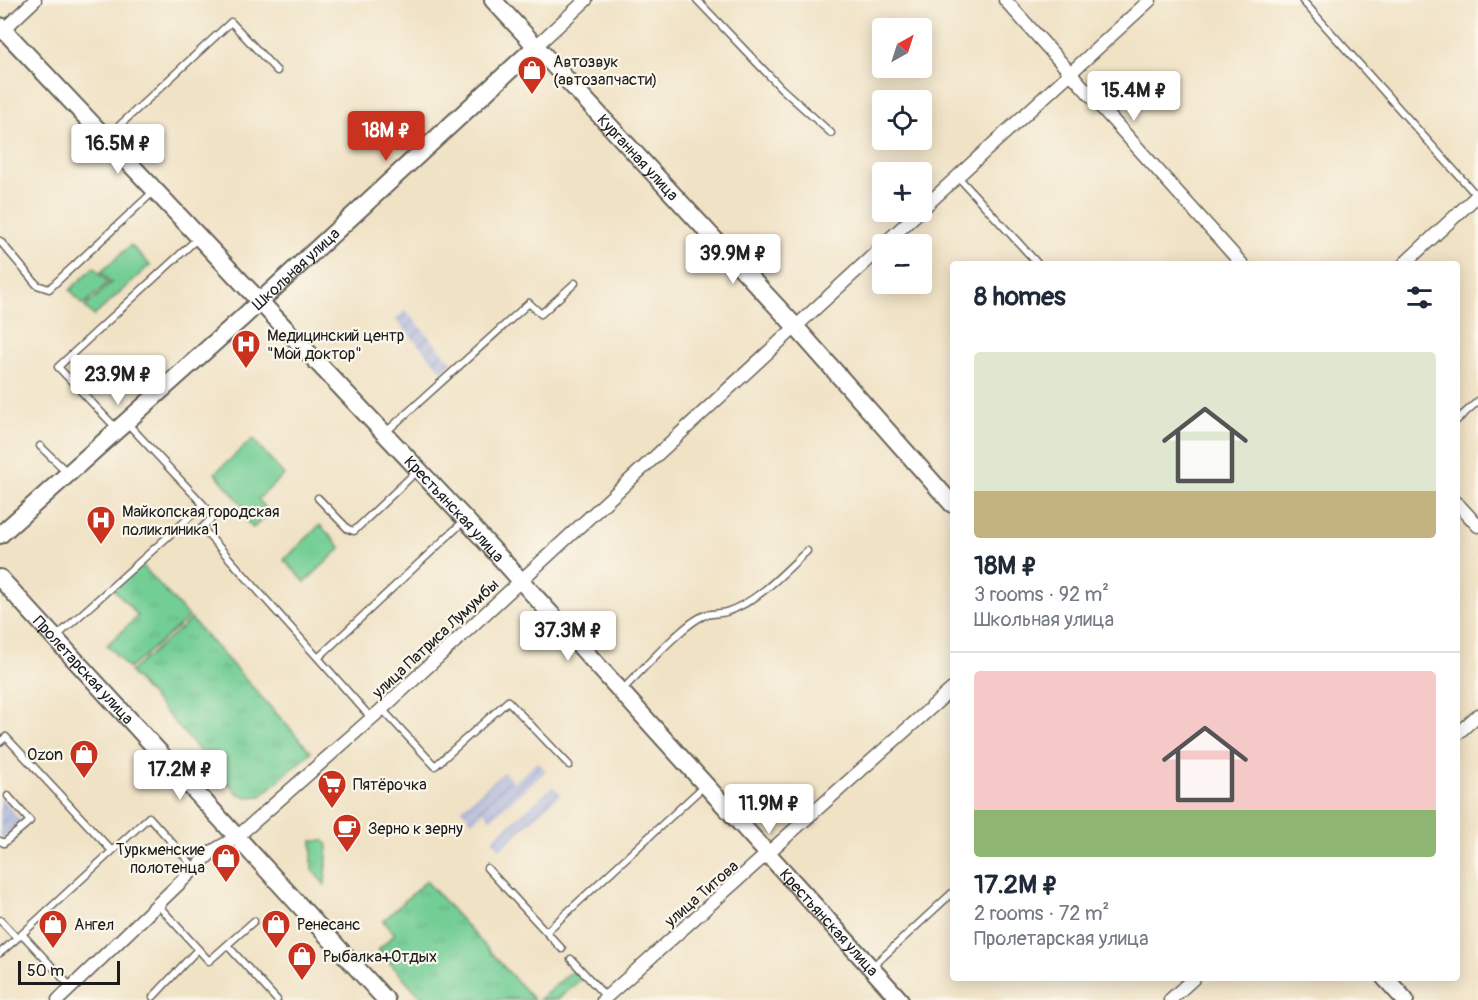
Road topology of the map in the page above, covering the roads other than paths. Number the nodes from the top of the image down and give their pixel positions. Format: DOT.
graph roads {
  1 [pos="35,0"];
  2 [pos="493,0"];
  3 [pos="586,0"];
  4 [pos="697,0"];
  5 [pos="1005,0"];
  6 [pos="1150,0"];
  7 [pos="1302,0"];
  8 [pos="1,29"];
  9 [pos="535,47"];
  10 [pos="277,71"];
  11 [pos="1069,73"];
  12 [pos="831,133"];
  13 [pos="107,137"];
  14 [pos="959,178"];
  15 [pos="156,190"];
  16 [pos="1477,195"];
  17 [pos="895,234"];
  18 [pos="200,235"];
  19 [pos="0,241"];
  20 [pos="872,255"];
  21 [pos="1035,261"];
  22 [pos="1239,261"];
  23 [pos="1407,261"];
  24 [pos="575,283"];
  25 [pos="260,302"];
  26 [pos="794,325"];
  27 [pos="1478,401"];
  28 [pos="1460,417"];
  29 [pos="122,426"];
  30 [pos="384,434"];
  31 [pos="40,446"];
  32 [pos="418,471"];
  33 [pos="69,473"];
  34 [pos="318,498"];
  35 [pos="950,502"];
  36 [pos="203,505"];
  37 [pos="1460,506"];
  38 [pos="466,520"];
  39 [pos="1478,526"];
  40 [pos="0,535"];
  41 [pos="807,551"];
  42 [pos="0,578"];
  43 [pos="520,581"];
  44 [pos="55,638"];
  45 [pos="318,658"];
  46 [pos="950,691"];
  47 [pos="619,693"];
  48 [pos="382,710"];
  49 [pos="1478,715"];
  50 [pos="372,719"];
  51 [pos="1460,731"];
  52 [pos="0,742"];
  53 [pos="569,765"];
  54 [pos="705,786"];
  55 [pos="8,796"];
  56 [pos="237,837"];
  57 [pos="0,841"];
  58 [pos="112,851"];
  59 [pos="768,856"];
  60 [pos="196,868"];
  61 [pos="487,868"];
  62 [pos="950,894"];
  63 [pos="157,904"];
  64 [pos="0,920"];
  65 [pos="254,921"];
  66 [pos="546,932"];
  67 [pos="19,936"];
  68 [pos="227,945"];
  69 [pos="198,949"];
  70 [pos="562,949"];
  71 [pos="0,953"];
  72 [pos="571,959"];
  73 [pos="871,968"];
  74 [pos="1191,981"];
  75 [pos="1388,981"];
  76 [pos="71,987"];
  77 [pos="153,997"];
  78 [pos="605,999"];
  79 [pos="58,1000"];
  80 [pos="277,1000"];
  81 [pos="386,1000"];
  82 [pos="900,1000"];
  83 [pos="1170,1000"];
  84 [pos="1405,1000"];
  1 -- 8 [label="street"];
  2 -- 9 [label="street, Курганная улица"];
  3 -- 9 [label="street, Школьная улица"];
  4 -- 12 [label="lane"];
  5 -- 11 [label="street"];
  6 -- 11 [label="street, улица Патриса Лумумбы"];
  7 -- 16 [label="lane"];
  8 -- 13 [label="street, Крестьянская улица"];
  9 -- 25 [label="street, Школьная улица"];
  9 -- 26 [label="street, Курганная улица"];
  10 -- 13 [label="lane"];
  11 -- 14 [label="street, улица Патриса Лумумбы"];
  11 -- 22 [label="street"];
  13 -- 15 [label="street, Крестьянская улица"];
  14 -- 17 [label="street, улица Патриса Лумумбы"];
  14 -- 21 [label="lane"];
  15 -- 18 [label="street, Крестьянская улица"];
  15 -- 19 [label="lane"];
  16 -- 23 [label="street"];
  18 -- 25 [label="street, Крестьянская улица"];
  18 -- 29 [label="lane"];
  20 -- 26 [label="street, улица Патриса Лумумбы"];
  24 -- 30 [label="lane"];
  25 -- 29 [label="street, Школьная улица"];
  25 -- 30 [label="street, Крестьянская улица"];
  26 -- 35 [label="street, Курганная улица"];
  26 -- 43 [label="street, улица Патриса Лумумбы"];
  27 -- 28 [label="lane"];
  29 -- 33 [label="street, Школьная улица"];
  29 -- 36 [label="lane"];
  30 -- 32 [label="street, Крестьянская улица"];
  31 -- 33 [label="lane"];
  32 -- 34 [label="lane"];
  32 -- 38 [label="street, Крестьянская улица"];
  33 -- 40 [label="street, Школьная улица"];
  36 -- 44 [label="lane"];
  36 -- 45 [label="lane"];
  37 -- 39 [label="street"];
  38 -- 43 [label="street, Крестьянская улица"];
  38 -- 45 [label="lane"];
  41 -- 47 [label="lane"];
  42 -- 44 [label="street, Пролетарская улица"];
  43 -- 47 [label="street, Крестьянская улица"];
  43 -- 48 [label="street, улица Патриса Лумумбы"];
  44 -- 56 [label="street, Пролетарская улица"];
  45 -- 50 [label="lane"];
  46 -- 59 [label="street, улица Титова"];
  47 -- 54 [label="street, Крестьянская улица"];
  48 -- 50 [label="street, улица Патриса Лумумбы"];
  48 -- 53 [label="lane"];
  49 -- 51 [label="street"];
  50 -- 56 [label="street, улица Патриса Лумумбы"];
  52 -- 58 [label="lane"];
  54 -- 59 [label="street, Крестьянская улица"];
  54 -- 66 [label="lane"];
  55 -- 57 [label="lane"];
  56 -- 60 [label="street, улица Патриса Лумумбы"];
  56 -- 81 [label="street, Пролетарская улица"];
  58 -- 60 [label="lane"];
  58 -- 67 [label="lane"];
  59 -- 73 [label="street, Крестьянская улица"];
  59 -- 78 [label="street, улица Титова"];
  60 -- 63 [label="street, улица Патриса Лумумбы"];
  61 -- 66 [label="lane"];
  62 -- 73 [label="lane"];
  63 -- 69 [label="lane"];
  63 -- 76 [label="street, улица Патриса Лумумбы"];
  64 -- 67 [label="lane"];
  65 -- 68 [label="lane"];
  66 -- 70 [label="lane"];
  67 -- 71 [label="lane"];
  67 -- 76 [label="lane"];
  68 -- 69 [label="lane"];
  68 -- 80 [label="lane"];
  69 -- 77 [label="lane"];
  72 -- 78 [label="lane"];
  73 -- 82 [label="street, Крестьянская улица"];
  74 -- 83 [label="street"];
  75 -- 84 [label="street"];
  76 -- 79 [label="street, улица Патриса Лумумбы"];
}
